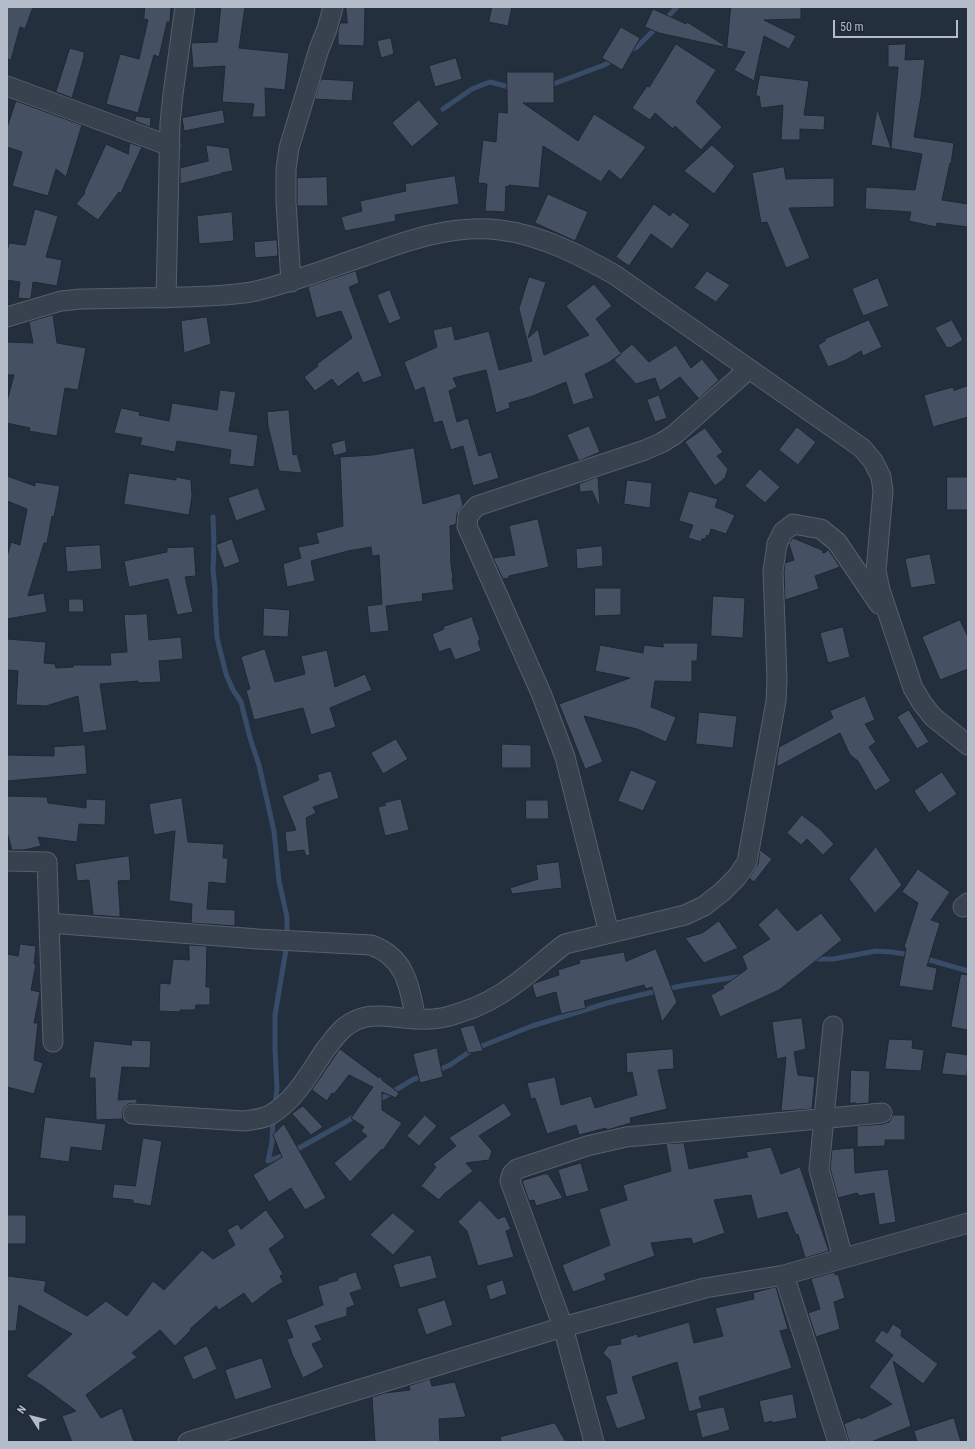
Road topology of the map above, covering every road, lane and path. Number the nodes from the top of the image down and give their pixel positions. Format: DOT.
graph roads {
  1 [pos="185,7"];
  2 [pos="333,7"];
  3 [pos="7,86"];
  4 [pos="170,146"];
  5 [pos="291,282"];
  6 [pos="166,298"];
  7 [pos="7,317"];
  8 [pos="749,369"];
  9 [pos="890,620"];
  10 [pos="968,744"];
  11 [pos="7,861"];
  12 [pos="49,923"];
  13 [pos="609,933"];
  14 [pos="416,1020"];
  15 [pos="833,1026"];
  16 [pos="52,1042"];
  17 [pos="882,1113"];
  18 [pos="134,1114"];
  19 [pos="823,1119"];
  20 [pos="968,1223"];
  21 [pos="843,1258"];
  22 [pos="784,1275"];
  23 [pos="563,1327"];
  24 [pos="188,1442"];
  25 [pos="594,1442"];
  26 [pos="838,1442"];
  1 -- 4 [label="street"];
  2 -- 5 [label="street"];
  3 -- 4 [label="street"];
  4 -- 6 [label="street"];
  5 -- 6 [label="street"];
  5 -- 8 [label="street"];
  6 -- 7 [label="street"];
  8 -- 9 [label="street"];
  8 -- 13 [label="street"];
  9 -- 10 [label="street"];
  9 -- 13 [label="street"];
  11 -- 12 [label="street"];
  12 -- 14 [label="street"];
  12 -- 16 [label="street"];
  13 -- 14 [label="street"];
  14 -- 18 [label="street"];
  15 -- 19 [label="street"];
  17 -- 19 [label="street"];
  19 -- 21 [label="street"];
  19 -- 23 [label="street"];
  20 -- 21 [label="street"];
  21 -- 22 [label="street"];
  22 -- 23 [label="street"];
  22 -- 26 [label="street"];
  23 -- 24 [label="street"];
  23 -- 25 [label="street"];
}
